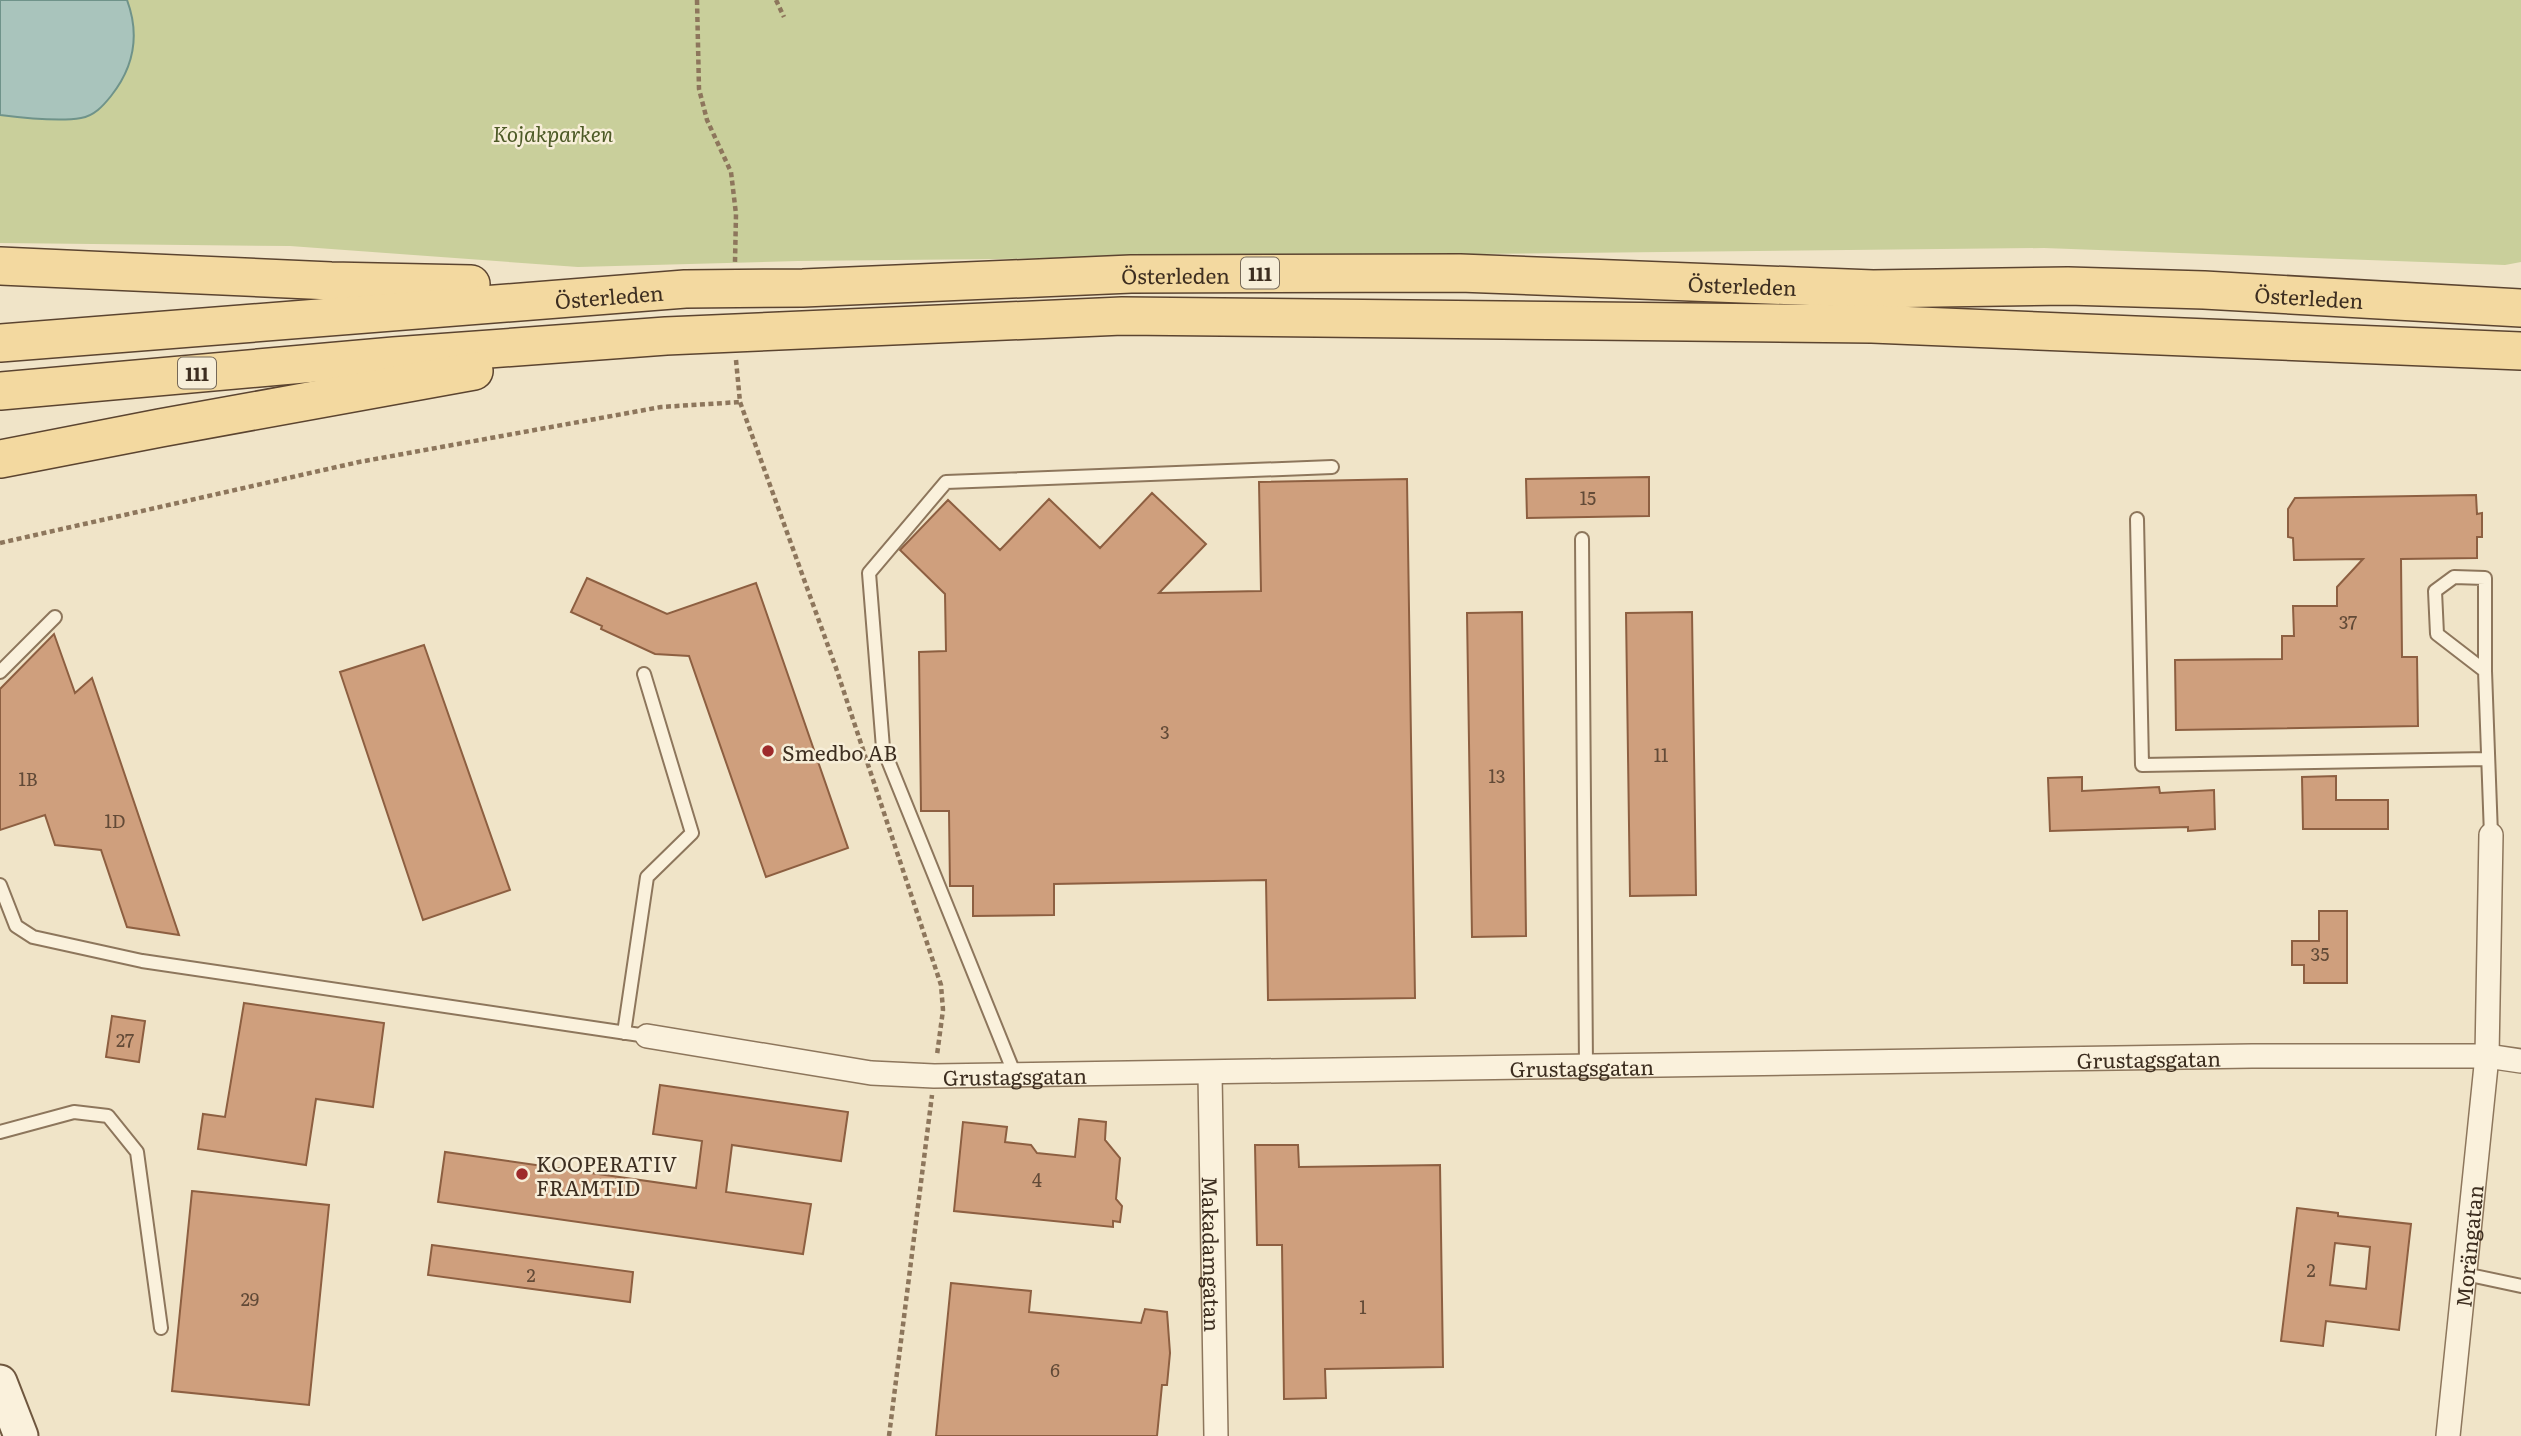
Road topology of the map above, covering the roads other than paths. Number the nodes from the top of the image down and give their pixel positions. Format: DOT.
graph roads {
  1 [pos="0,266"];
  2 [pos="685,289"];
  3 [pos="2204,290"];
  4 [pos="2521,292"];
  5 [pos="2521,308"];
  6 [pos="666,336"];
  7 [pos="0,343"];
  8 [pos="2521,351"];
  9 [pos="0,391"];
  10 [pos="0,459"];
  11 [pos="1332,467"];
  12 [pos="2137,519"];
  13 [pos="1582,539"];
  14 [pos="55,617"];
  15 [pos="2485,671"];
  16 [pos="0,672"];
  17 [pos="644,674"];
  18 [pos="2488,759"];
  19 [pos="2491,835"];
  20 [pos="0,885"];
  21 [pos="636,1035"];
  22 [pos="2487,1056"];
  23 [pos="2521,1061"];
  24 [pos="1586,1067"];
  25 [pos="1210,1074"];
  26 [pos="1015,1076"];
  27 [pos="0,1132"];
  28 [pos="2465,1274"];
  29 [pos="2521,1286"];
  30 [pos="161,1328"];
  31 [pos="0,1382"];
  32 [pos="13,1432"];
  33 [pos="1216,1436"];
  34 [pos="2448,1436"];
  1 -- 2 [label="main road"];
  2 -- 3 [label="main road, Österleden / 111"];
  2 -- 7 [label="main road, Österleden / 111"];
  3 -- 4 [label="main road"];
  3 -- 5 [label="main road, Österleden / 111"];
  6 -- 8 [label="main road, Österleden / 111"];
  6 -- 9 [label="main road, Österleden / 111"];
  6 -- 10 [label="main road"];
  11 -- 26 [label="lane"];
  12 -- 18 [label="lane"];
  13 -- 24 [label="lane"];
  14 -- 16 [label="lane"];
  15 -- 15 [label="lane"];
  15 -- 18 [label="lane"];
  17 -- 21 [label="lane"];
  18 -- 19 [label="lane"];
  19 -- 22 [label="street, Morängatan"];
  20 -- 21 [label="lane"];
  21 -- 26 [label="street, Grustagsgatan"];
  22 -- 23 [label="street, Grustagsgatan"];
  22 -- 24 [label="street, Grustagsgatan"];
  22 -- 28 [label="street, Morängatan"];
  24 -- 25 [label="street, Grustagsgatan"];
  25 -- 26 [label="street, Grustagsgatan"];
  25 -- 33 [label="street, Makadamgatan"];
  27 -- 30 [label="lane"];
  28 -- 29 [label="lane"];
  28 -- 34 [label="street, Morängatan"];
  31 -- 32 [label="main road"];
}
